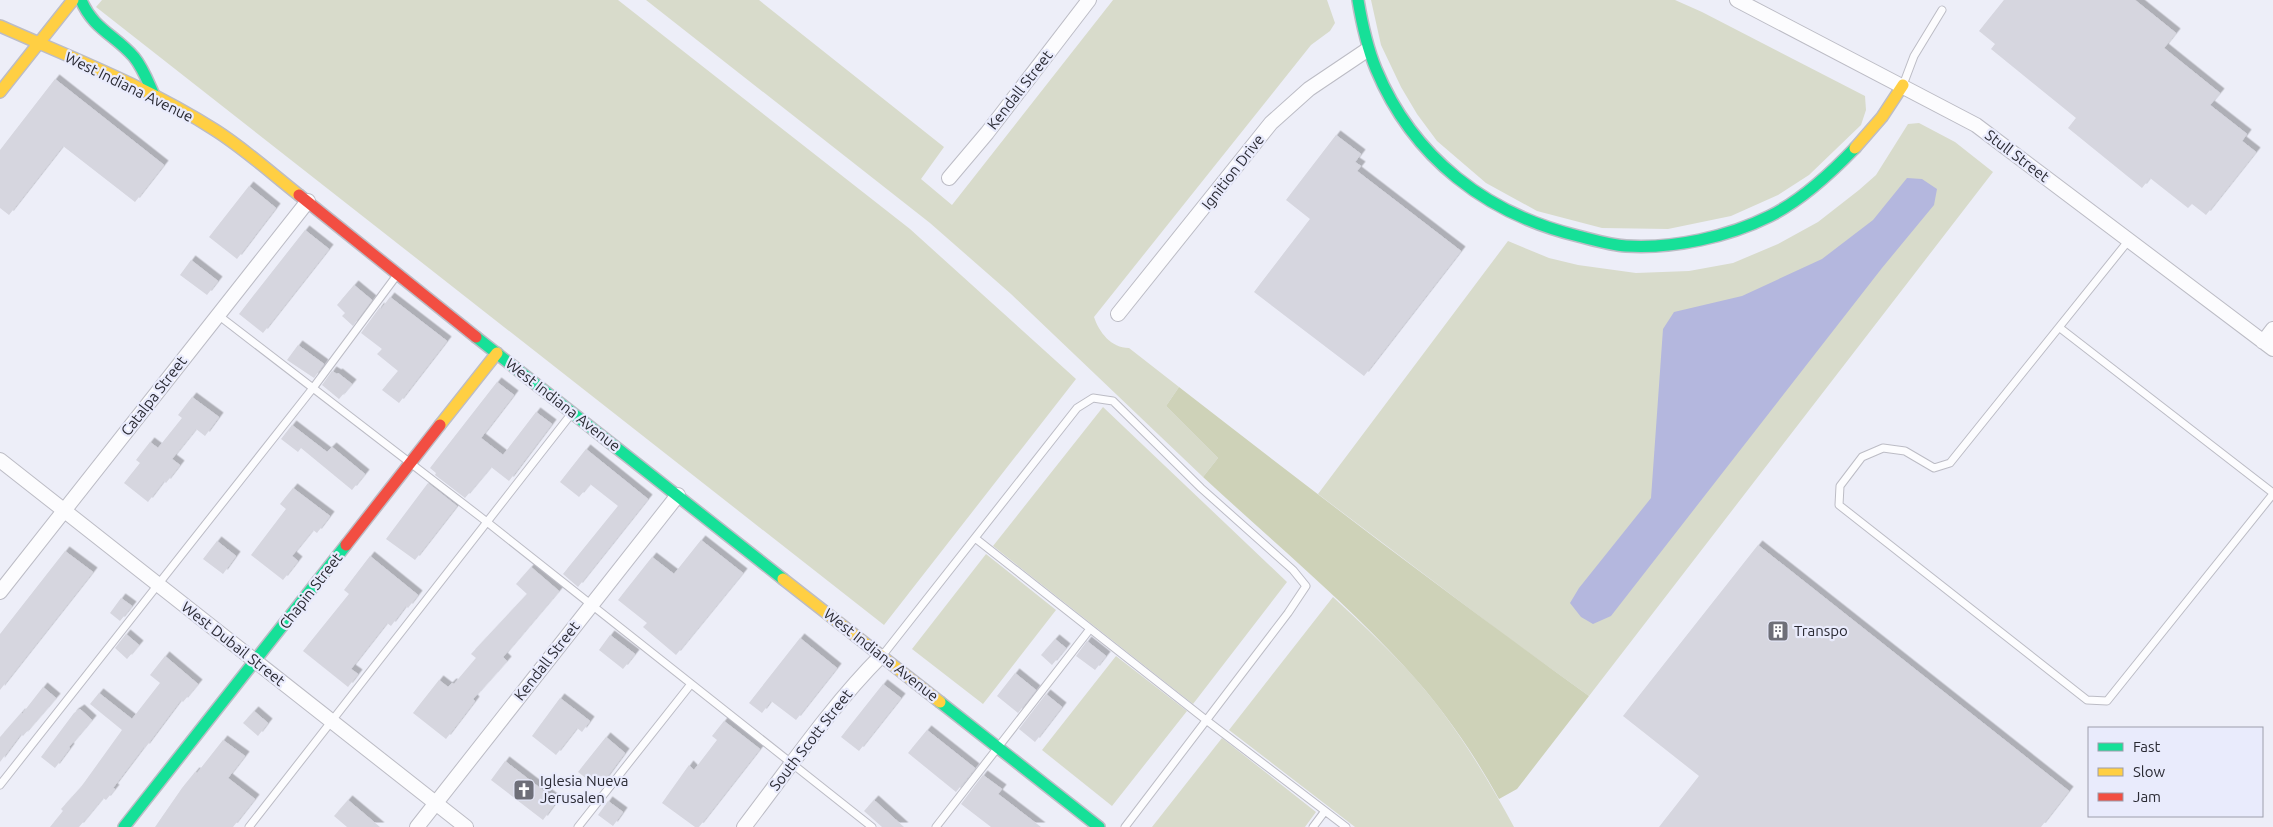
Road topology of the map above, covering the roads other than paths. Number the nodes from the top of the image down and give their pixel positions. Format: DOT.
graph roads {
  1 [pos="73,0"];
  2 [pos="81,0"];
  3 [pos="1089,0"];
  4 [pos="1358,0"];
  5 [pos="1738,0"];
  6 [pos="1942,10"];
  7 [pos="0,26"];
  8 [pos="40,44"];
  9 [pos="1368,50"];
  10 [pos="0,71"];
  11 [pos="1903,85"];
  12 [pos="4,88"];
  13 [pos="154,95"];
  14 [pos="949,178"];
  15 [pos="308,201"];
  16 [pos="2129,240"];
  17 [pos="398,275"];
  18 [pos="1118,314"];
  19 [pos="218,315"];
  20 [pos="2060,328"];
  21 [pos="2273,329"];
  22 [pos="2268,345"];
  23 [pos="497,353"];
  24 [pos="313,388"];
  25 [pos="572,413"];
  26 [pos="0,460"];
  27 [pos="411,463"];
  28 [pos="2273,493"];
  29 [pos="678,496"];
  30 [pos="64,511"];
  31 [pos="487,522"];
  32 [pos="975,538"];
  33 [pos="157,584"];
  34 [pos="0,592"];
  35 [pos="591,606"];
  36 [pos="1090,628"];
  37 [pos="881,656"];
  38 [pos="256,662"];
  39 [pos="691,684"];
  40 [pos="1206,720"];
  41 [pos="332,722"];
  42 [pos="999,746"];
  43 [pos="793,764"];
  44 [pos="0,785"];
  45 [pos="436,803"];
  46 [pos="1325,811"];
  47 [pos="124,827"];
  48 [pos="249,827"];
  49 [pos="417,827"];
  50 [pos="466,827"];
  51 [pos="578,827"];
  52 [pos="744,827"];
  53 [pos="872,827"];
  54 [pos="936,827"];
  55 [pos="1099,827"];
  56 [pos="1125,827"];
  57 [pos="1313,827"];
  58 [pos="1346,827"];
  1 -- 8 [label="street"];
  2 -- 13 [label="street"];
  3 -- 14 [label="street, Kendall Street"];
  4 -- 9 [label="street"];
  5 -- 11 [label="street, Stull Street"];
  6 -- 11 [label="lane"];
  7 -- 8 [label="street, West Indiana Avenue"];
  8 -- 12 [label="street"];
  8 -- 13 [label="street, West Indiana Avenue"];
  9 -- 11 [label="street"];
  9 -- 18 [label="street, Ignition Drive"];
  10 -- 12 [label="street"];
  11 -- 16 [label="street, Stull Street"];
  13 -- 15 [label="street, West Indiana Avenue"];
  15 -- 17 [label="street, West Indiana Avenue"];
  15 -- 19 [label="street, Catalpa Street"];
  16 -- 20 [label="lane"];
  16 -- 22 [label="street, Stull Street"];
  17 -- 23 [label="street, West Indiana Avenue"];
  17 -- 24 [label="lane"];
  19 -- 24 [label="lane"];
  19 -- 30 [label="street, Catalpa Street"];
  20 -- 28 [label="lane"];
  20 -- 28 [label="lane"];
  21 -- 22 [label="street"];
  23 -- 25 [label="street, West Indiana Avenue"];
  23 -- 27 [label="street, Chapin Street"];
  24 -- 27 [label="lane"];
  24 -- 33 [label="lane"];
  25 -- 29 [label="street, West Indiana Avenue"];
  25 -- 31 [label="lane"];
  26 -- 30 [label="street, West Dubail Street"];
  27 -- 31 [label="lane"];
  27 -- 38 [label="street, Chapin Street"];
  29 -- 35 [label="street, Kendall Street"];
  29 -- 37 [label="street, West Indiana Avenue"];
  30 -- 33 [label="street, West Dubail Street"];
  30 -- 34 [label="street, Catalpa Street"];
  31 -- 35 [label="lane"];
  31 -- 41 [label="lane"];
  32 -- 36 [label="lane"];
  32 -- 37 [label="lane"];
  32 -- 40 [label="lane"];
  33 -- 38 [label="street, West Dubail Street"];
  33 -- 44 [label="lane"];
  35 -- 39 [label="lane"];
  35 -- 45 [label="street, Kendall Street"];
  36 -- 40 [label="lane"];
  36 -- 42 [label="lane"];
  37 -- 42 [label="street, West Indiana Avenue"];
  37 -- 43 [label="street, South Scott Street"];
  38 -- 41 [label="street, West Dubail Street"];
  38 -- 47 [label="street, Chapin Street"];
  39 -- 43 [label="lane"];
  39 -- 51 [label="lane"];
  40 -- 46 [label="lane"];
  40 -- 56 [label="lane"];
  41 -- 45 [label="street, West Dubail Street"];
  41 -- 48 [label="lane"];
  42 -- 54 [label="lane"];
  42 -- 55 [label="street, West Indiana Avenue"];
  43 -- 52 [label="street, South Scott Street"];
  43 -- 53 [label="lane"];
  45 -- 49 [label="street, Kendall Street"];
  45 -- 50 [label="street, West Dubail Street"];
  46 -- 57 [label="lane"];
  46 -- 58 [label="lane"];
}
